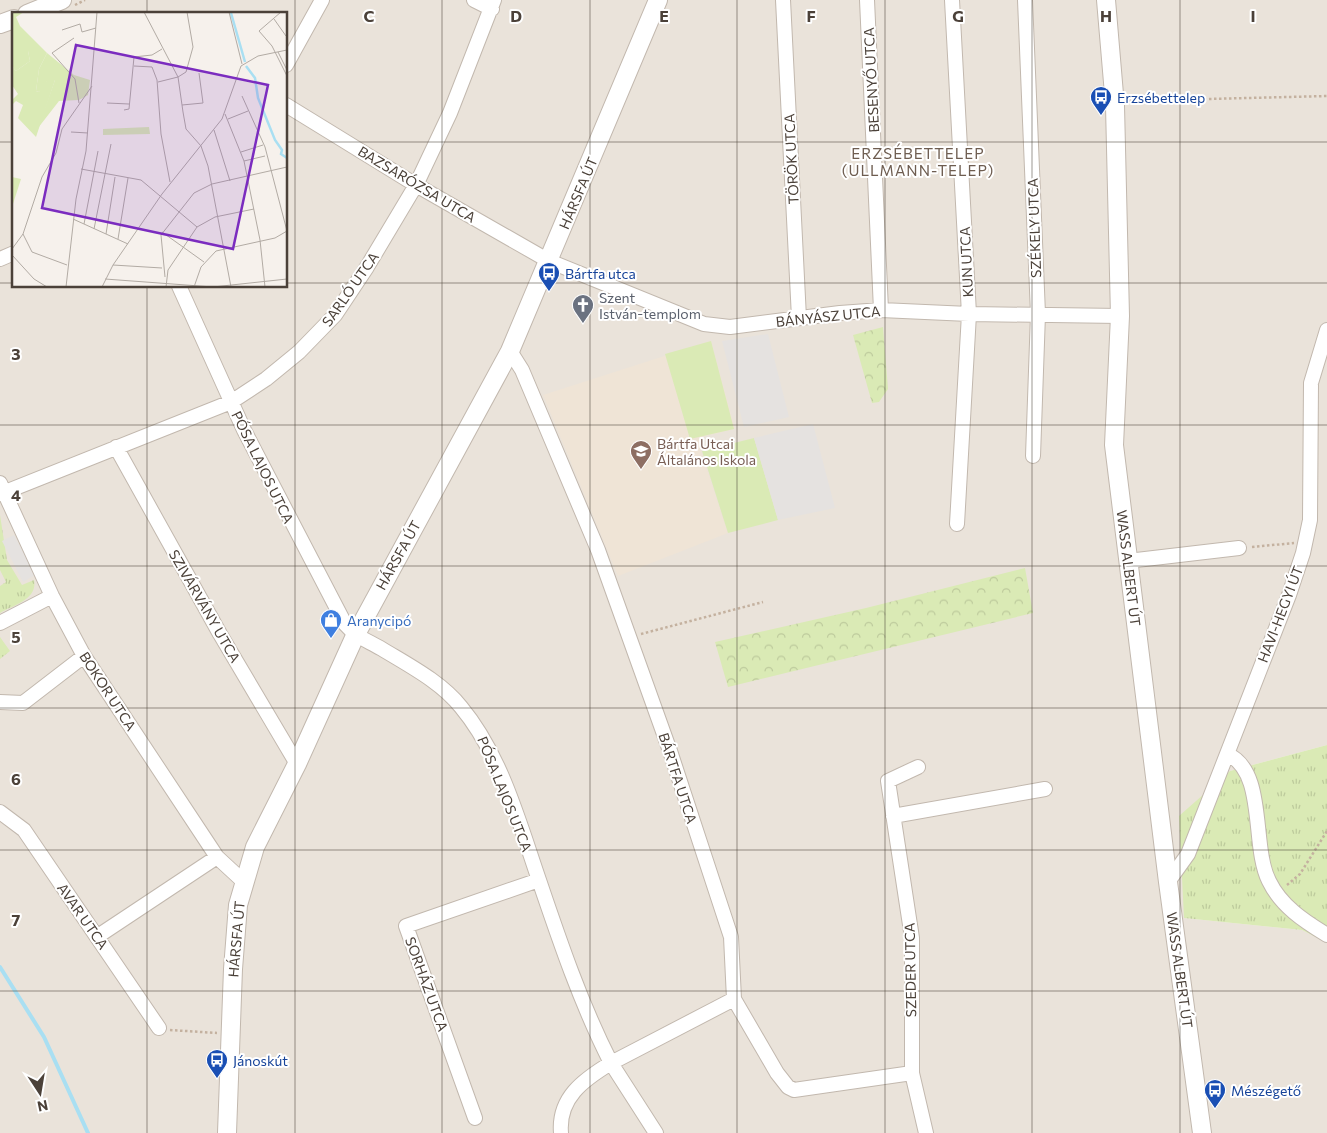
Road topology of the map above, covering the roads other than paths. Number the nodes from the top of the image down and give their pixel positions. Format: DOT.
graph roads {
  1 [pos="322,0"];
  2 [pos="474,0"];
  3 [pos="658,0"];
  4 [pos="783,0"];
  5 [pos="867,0"];
  6 [pos="952,0"];
  7 [pos="1025,0"];
  8 [pos="1106,0"];
  9 [pos="60,4"];
  10 [pos="493,4"];
  11 [pos="33,12"];
  12 [pos="12,19"];
  13 [pos="0,24"];
  14 [pos="288,61"];
  15 [pos="288,105"];
  16 [pos="416,185"];
  17 [pos="12,254"];
  18 [pos="0,259"];
  19 [pos="549,261"];
  20 [pos="180,288"];
  21 [pos="881,310"];
  22 [pos="969,314"];
  23 [pos="1038,314"];
  24 [pos="1120,316"];
  25 [pos="799,318"];
  26 [pos="1327,330"];
  27 [pos="510,350"];
  28 [pos="231,402"];
  29 [pos="116,447"];
  30 [pos="1033,456"];
  31 [pos="1,489"];
  32 [pos="957,524"];
  33 [pos="1239,548"];
  34 [pos="1128,561"];
  35 [pos="52,596"];
  36 [pos="0,622"];
  37 [pos="355,636"];
  38 [pos="84,656"];
  39 [pos="0,702"];
  40 [pos="1227,754"];
  41 [pos="296,764"];
  42 [pos="918,767"];
  43 [pos="1045,789"];
  44 [pos="0,812"];
  45 [pos="893,816"];
  46 [pos="217,857"];
  47 [pos="539,880"];
  48 [pos="244,882"];
  49 [pos="1168,882"];
  50 [pos="98,936"];
  51 [pos="1327,936"];
  52 [pos="734,999"];
  53 [pos="159,1028"];
  54 [pos="611,1063"];
  55 [pos="912,1073"];
  56 [pos="475,1118"];
  57 [pos="227,1133"];
  58 [pos="561,1133"];
  59 [pos="656,1133"];
  60 [pos="926,1133"];
  61 [pos="1202,1133"];
  1 -- 14 [label="street"];
  2 -- 10 [label="street"];
  3 -- 19 [label="street, HÁRSFA ÚT"];
  4 -- 25 [label="street, TÖRÖK UTCA"];
  5 -- 21 [label="street, BESENYŐ UTCA"];
  6 -- 22 [label="street, KUN UTCA"];
  7 -- 23 [label="street, SZÉKELY UTCA"];
  8 -- 24 [label="street, WASS ALBERT ÚT"];
  9 -- 11 [label="street"];
  10 -- 16 [label="street, SARLÓ UTCA"];
  12 -- 13 [label="street"];
  15 -- 16 [label="street, BAZSARÓZSA UTCA"];
  16 -- 19 [label="street, BAZSARÓZSA UTCA"];
  16 -- 28 [label="street, SARLÓ UTCA"];
  17 -- 18 [label="street"];
  19 -- 25 [label="street, BÁNYÁSZ UTCA"];
  19 -- 27 [label="street, HÁRSFA ÚT"];
  20 -- 28 [label="street, PÓSA LAJOS UTCA"];
  21 -- 22 [label="street, BÁNYÁSZ UTCA"];
  21 -- 25 [label="street, BÁNYÁSZ UTCA"];
  22 -- 23 [label="street, BÁNYÁSZ UTCA"];
  22 -- 32 [label="street, KUN UTCA"];
  23 -- 24 [label="street, BÁNYÁSZ UTCA"];
  23 -- 30 [label="street, SZÉKELY UTCA"];
  24 -- 34 [label="street, WASS ALBERT ÚT"];
  26 -- 40 [label="street, HAVI-HEGYI ÚT"];
  27 -- 37 [label="street, HÁRSFA ÚT"];
  27 -- 52 [label="street, BÁRTFA UTCA"];
  28 -- 29 [label="street, SARLÓ UTCA"];
  28 -- 37 [label="street, PÓSA LAJOS UTCA"];
  29 -- 31 [label="street, SARLÓ UTCA"];
  29 -- 41 [label="street, SZIVÁRVÁNY UTCA"];
  31 -- 35 [label="street, BOKOR UTCA"];
  33 -- 34 [label="street"];
  34 -- 49 [label="street, WASS ALBERT ÚT"];
  35 -- 36 [label="street"];
  35 -- 38 [label="street, BOKOR UTCA"];
  37 -- 41 [label="street, HÁRSFA ÚT"];
  37 -- 47 [label="street, PÓSA LAJOS UTCA"];
  38 -- 39 [label="street"];
  38 -- 46 [label="street, BOKOR UTCA"];
  40 -- 49 [label="street, HAVI-HEGYI ÚT"];
  40 -- 51 [label="street"];
  41 -- 48 [label="street, HÁRSFA ÚT"];
  42 -- 45 [label="street, SZEDER UTCA"];
  43 -- 45 [label="street"];
  44 -- 50 [label="street, AVAR UTCA"];
  45 -- 55 [label="street, SZEDER UTCA"];
  46 -- 48 [label="street, BOKOR UTCA"];
  46 -- 50 [label="street"];
  47 -- 54 [label="street, PÓSA LAJOS UTCA"];
  47 -- 56 [label="street, SORHÁZ UTCA"];
  48 -- 57 [label="street, HÁRSFA ÚT"];
  49 -- 61 [label="street, WASS ALBERT ÚT"];
  50 -- 53 [label="street, AVAR UTCA"];
  52 -- 54 [label="street"];
  52 -- 55 [label="street, BÁRTFA UTCA"];
  54 -- 58 [label="street"];
  54 -- 59 [label="street, PÓSA LAJOS UTCA"];
  55 -- 60 [label="street, SZEDER UTCA"];
}
